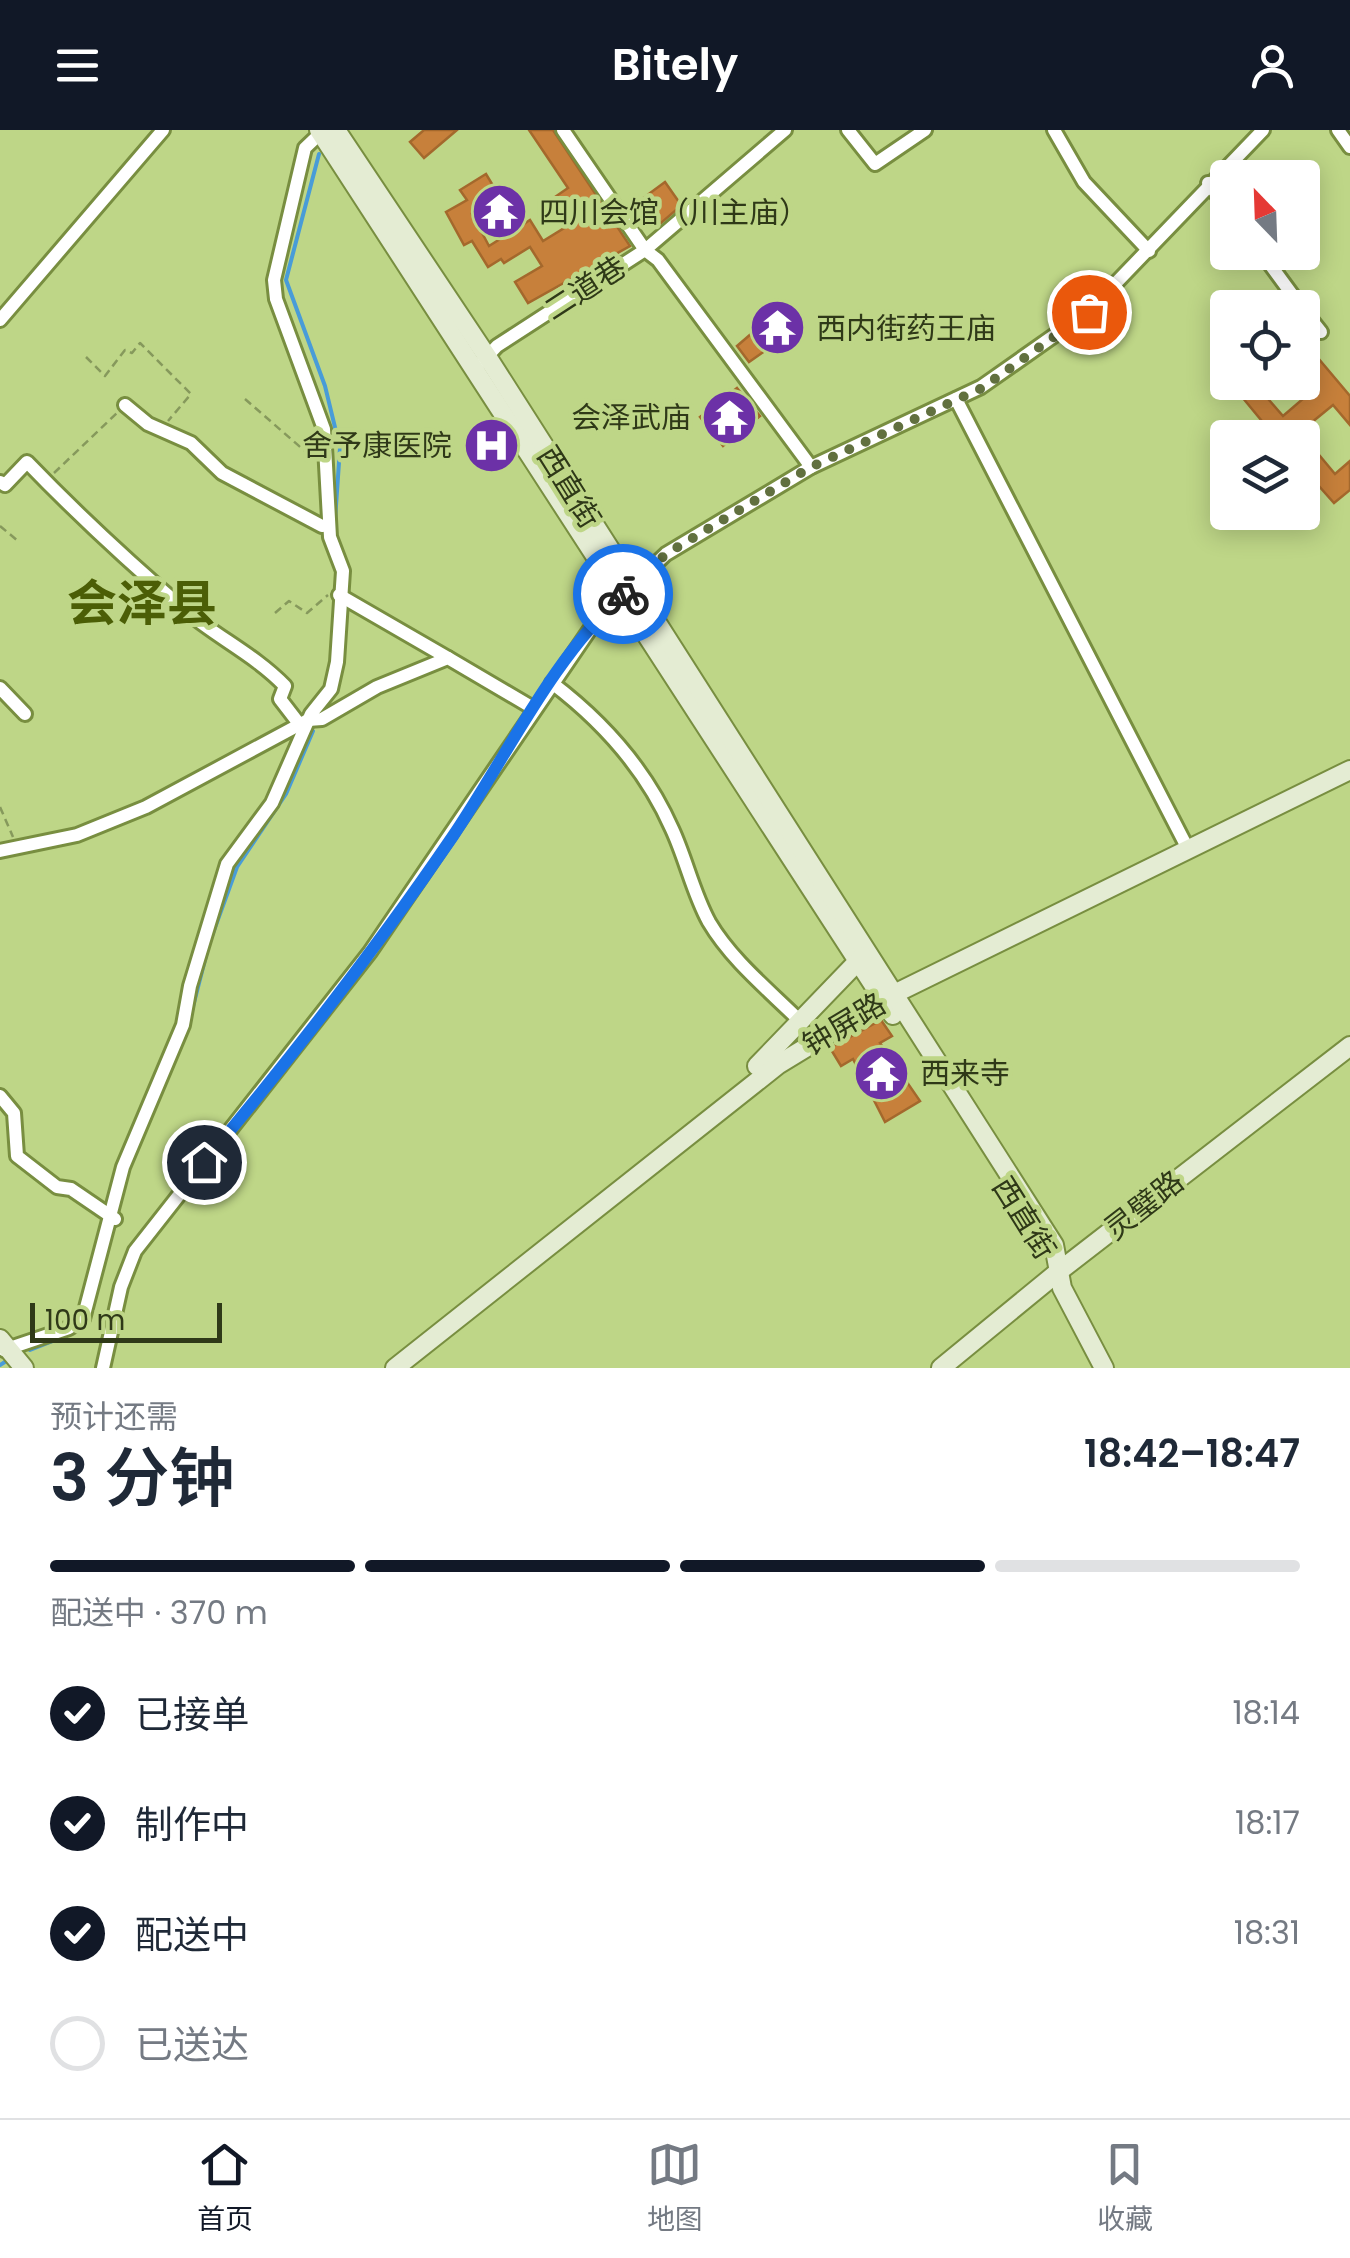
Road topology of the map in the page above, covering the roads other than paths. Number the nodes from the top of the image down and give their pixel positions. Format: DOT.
graph roads {
  1 [pos="163,130"];
  2 [pos="564,130"];
  3 [pos="786,130"];
  4 [pos="848,130"];
  5 [pos="925,130"];
  6 [pos="1054,130"];
  7 [pos="1263,130"];
  8 [pos="1338,130"];
  9 [pos="325,131"];
  10 [pos="1350,147"];
  11 [pos="1208,183"];
  12 [pos="1210,186"];
  13 [pos="645,250"];
  14 [pos="1149,252"];
  15 [pos="0,320"];
  16 [pos="482,362"];
  17 [pos="956,399"];
  18 [pos="125,405"];
  19 [pos="811,467"];
  20 [pos="0,482"];
  21 [pos="329,525"];
  22 [pos="627,591"];
  23 [pos="339,595"];
  24 [pos="448,658"];
  25 [pos="552,683"];
  26 [pos="0,688"];
  27 [pos="533,708"];
  28 [pos="25,714"];
  29 [pos="304,722"];
  30 [pos="1350,770"];
  31 [pos="1188,849"];
  32 [pos="0,852"];
  33 [pos="863,956"];
  34 [pos="889,998"];
  35 [pos="802,1023"];
  36 [pos="1350,1046"];
  37 [pos="0,1096"];
  38 [pos="113,1217"];
  39 [pos="1058,1272"];
  40 [pos="3,1346"];
  41 [pos="24,1368"];
  42 [pos="103,1368"];
  43 [pos="378,1368"];
  44 [pos="395,1368"];
  45 [pos="941,1368"];
  46 [pos="1104,1368"];
  1 -- 15 [label="street"];
  2 -- 13 [label="street"];
  3 -- 13 [label="street, 二道巷"];
  4 -- 5 [label="street"];
  6 -- 14 [label="street"];
  7 -- 11 [label="street"];
  8 -- 10 [label="street"];
  9 -- 16 [label="street, 西直街"];
  9 -- 21 [label="street"];
  11 -- 12 [label="street"];
  11 -- 14 [label="street"];
  13 -- 16 [label="street, 二道巷"];
  13 -- 19 [label="street"];
  14 -- 17 [label="street"];
  16 -- 22 [label="street, 西直街"];
  17 -- 19 [label="street"];
  17 -- 31 [label="street"];
  18 -- 21 [label="street"];
  19 -- 22 [label="street"];
  20 -- 29 [label="street"];
  21 -- 23 [label="street"];
  22 -- 25 [label="street"];
  22 -- 33 [label="street, 西直街"];
  23 -- 24 [label="street"];
  23 -- 29 [label="street"];
  24 -- 27 [label="street"];
  24 -- 29 [label="street"];
  25 -- 27 [label="street"];
  25 -- 35 [label="street"];
  26 -- 28 [label="street"];
  27 -- 42 [label="street"];
  29 -- 32 [label="street"];
  29 -- 38 [label="street"];
  30 -- 31 [label="street, 钟屏路"];
  31 -- 34 [label="street, 钟屏路"];
  33 -- 34 [label="street, 西直街"];
  33 -- 35 [label="street, 钟屏路"];
  34 -- 39 [label="street, 西直街"];
  34 -- 44 [label="street, 钟屏路"];
  35 -- 43 [label="street, 钟屏路"];
  36 -- 39 [label="street, 灵璧路"];
  37 -- 38 [label="street"];
  38 -- 40 [label="street"];
  39 -- 45 [label="street, 灵璧路"];
  39 -- 46 [label="street, 西直街"];
  40 -- 41 [label="street"];
}
